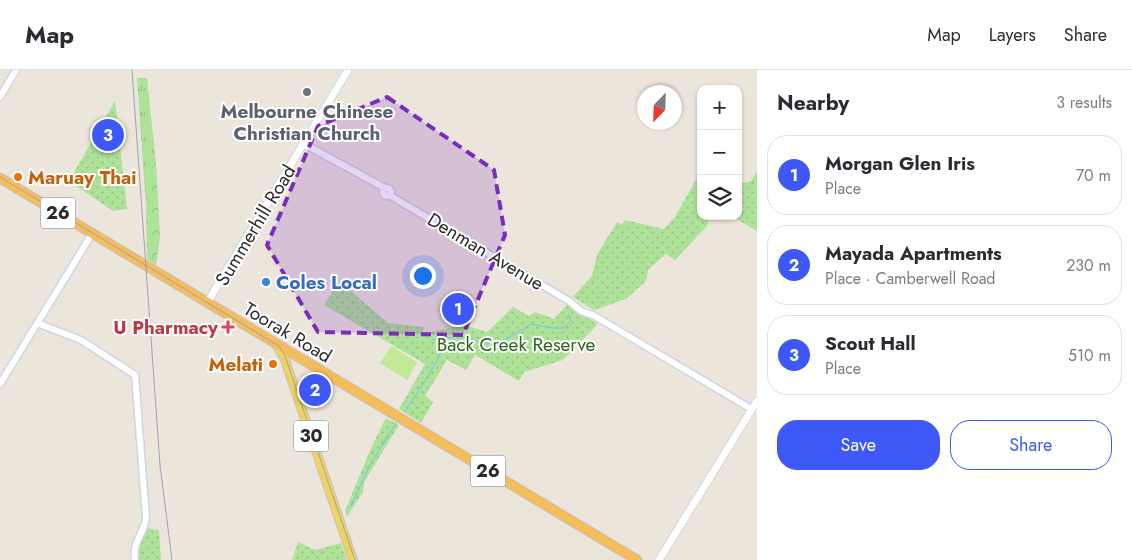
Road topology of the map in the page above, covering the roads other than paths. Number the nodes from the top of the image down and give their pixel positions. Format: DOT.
graph roads {
  1 [pos="16,70"];
  2 [pos="348,70"];
  3 [pos="0,97"];
  4 [pos="304,143"];
  5 [pos="0,178"];
  6 [pos="92,234"];
  7 [pos="207,303"];
  8 [pos="38,323"];
  9 [pos="273,343"];
  10 [pos="300,358"];
  11 [pos="287,366"];
  12 [pos="0,384"];
  13 [pos="757,393"];
  14 [pos="757,400"];
  15 [pos="748,411"];
  16 [pos="135,560"];
  17 [pos="353,560"];
  18 [pos="637,560"];
  19 [pos="659,560"];
  1 -- 3 [label="street"];
  2 -- 4 [label="main road, Summerhill Road"];
  4 -- 7 [label="main road, Summerhill Road"];
  4 -- 15 [label="street, Denman Avenue"];
  5 -- 6 [label="highway, Toorak Road / 26"];
  6 -- 7 [label="highway, Toorak Road / 26"];
  6 -- 8 [label="street"];
  7 -- 9 [label="highway, Toorak Road / 26"];
  8 -- 12 [label="street"];
  8 -- 16 [label="street"];
  9 -- 10 [label="highway, Toorak Road / 26"];
  9 -- 11 [label="main road, 30"];
  10 -- 11 [label="main road"];
  10 -- 18 [label="highway, Toorak Road / 26"];
  11 -- 17 [label="main road, 30"];
  13 -- 15 [label="main road"];
  14 -- 15 [label="main road"];
  15 -- 19 [label="main road"];
}
